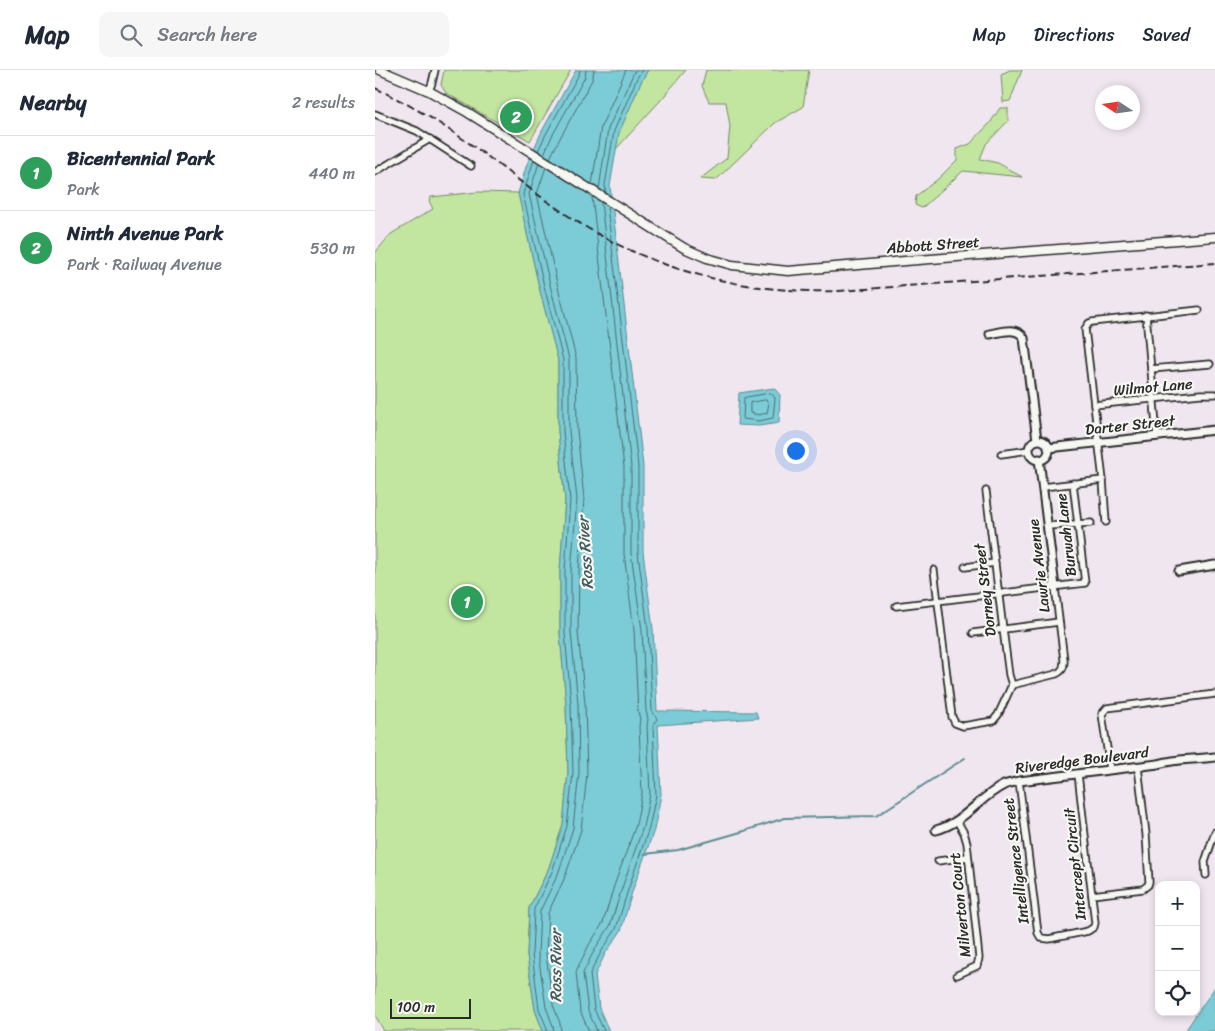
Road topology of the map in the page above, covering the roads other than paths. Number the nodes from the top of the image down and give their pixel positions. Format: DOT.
graph roads {
  1 [pos="380,70"];
  2 [pos="435,70"];
  3 [pos="429,91"];
  4 [pos="375,114"];
  5 [pos="430,139"];
  6 [pos="471,166"];
  7 [pos="375,172"];
  8 [pos="1215,237"];
  9 [pos="1199,310"];
  10 [pos="1146,315"];
  11 [pos="990,334"];
  12 [pos="1210,364"];
  13 [pos="1151,369"];
  14 [pos="1215,394"];
  15 [pos="1153,399"];
  16 [pos="1094,405"];
  17 [pos="1215,430"];
  18 [pos="1157,436"];
  19 [pos="1037,440"];
  20 [pos="1098,442"];
  21 [pos="1048,448"];
  22 [pos="1029,450"];
  23 [pos="1001,454"];
  24 [pos="1039,460"];
  25 [pos="1103,480"];
  26 [pos="1073,484"];
  27 [pos="1043,487"];
  28 [pos="986,491"];
  29 [pos="1107,522"];
  30 [pos="1077,523"];
  31 [pos="1091,523"];
  32 [pos="1048,526"];
  33 [pos="995,563"];
  34 [pos="1215,565"];
  35 [pos="965,567"];
  36 [pos="934,570"];
  37 [pos="1179,571"];
  38 [pos="1055,587"];
  39 [pos="998,594"];
  40 [pos="938,601"];
  41 [pos="897,606"];
  42 [pos="1059,622"];
  43 [pos="1003,629"];
  44 [pos="973,632"];
  45 [pos="1012,685"];
  46 [pos="1215,694"];
  47 [pos="1215,758"];
  48 [pos="1138,767"];
  49 [pos="1110,769"];
  50 [pos="1078,774"];
  51 [pos="1019,781"];
  52 [pos="957,821"];
  53 [pos="936,830"];
  54 [pos="1215,832"];
  55 [pos="967,858"];
  56 [pos="938,861"];
  57 [pos="1206,875"];
  58 [pos="1092,896"];
  59 [pos="1041,938"];
  60 [pos="957,975"];
  1 -- 3 [label="main road, Abbott Street"];
  2 -- 3 [label="street"];
  3 -- 8 [label="main road, Abbott Street"];
  4 -- 5 [label="street"];
  5 -- 6 [label="street"];
  5 -- 7 [label="street"];
  9 -- 10 [label="street"];
  10 -- 13 [label="street"];
  10 -- 16 [label="street"];
  11 -- 19 [label="street"];
  12 -- 13 [label="street"];
  13 -- 15 [label="street"];
  14 -- 15 [label="street, Wilmot Lane"];
  15 -- 16 [label="street, Wilmot Lane"];
  15 -- 18 [label="street"];
  16 -- 20 [label="street"];
  17 -- 18 [label="street, Darter Street"];
  18 -- 20 [label="street, Darter Street"];
  19 -- 21 [label="street"];
  19 -- 22 [label="street"];
  20 -- 21 [label="street, Darter Street"];
  20 -- 25 [label="street"];
  21 -- 24 [label="street"];
  22 -- 23 [label="street"];
  22 -- 24 [label="street"];
  24 -- 27 [label="street, Lawrie Avenue"];
  25 -- 26 [label="street"];
  25 -- 29 [label="street"];
  26 -- 27 [label="street"];
  26 -- 30 [label="street, Burwah Lane"];
  27 -- 32 [label="street, Lawrie Avenue"];
  28 -- 33 [label="street, Dorney Street"];
  30 -- 31 [label="street"];
  30 -- 32 [label="street"];
  30 -- 38 [label="street, Burwah Lane"];
  32 -- 38 [label="street, Lawrie Avenue"];
  33 -- 35 [label="street"];
  33 -- 39 [label="street, Dorney Street"];
  34 -- 37 [label="street"];
  36 -- 40 [label="street"];
  38 -- 39 [label="street"];
  38 -- 42 [label="street, Lawrie Avenue"];
  39 -- 40 [label="street"];
  39 -- 43 [label="street, Dorney Street"];
  40 -- 41 [label="street"];
  40 -- 45 [label="street"];
  42 -- 43 [label="street"];
  42 -- 45 [label="street, Lawrie Avenue"];
  43 -- 44 [label="street"];
  43 -- 45 [label="street, Dorney Street"];
  46 -- 49 [label="street"];
  47 -- 48 [label="street, Riveredge Boulevard"];
  48 -- 49 [label="street, Riveredge Boulevard"];
  48 -- 58 [label="street"];
  49 -- 50 [label="street, Riveredge Boulevard"];
  50 -- 51 [label="street, Riveredge Boulevard"];
  50 -- 58 [label="street, Intercept Circuit"];
  51 -- 52 [label="street, Riveredge Boulevard"];
  51 -- 59 [label="street, Intelligence Street"];
  52 -- 53 [label="street, Riveredge Boulevard"];
  52 -- 55 [label="street, Milverton Court"];
  54 -- 57 [label="street"];
  55 -- 56 [label="street"];
  55 -- 60 [label="street, Milverton Court"];
  58 -- 59 [label="street, Intercept Circuit"];
}
